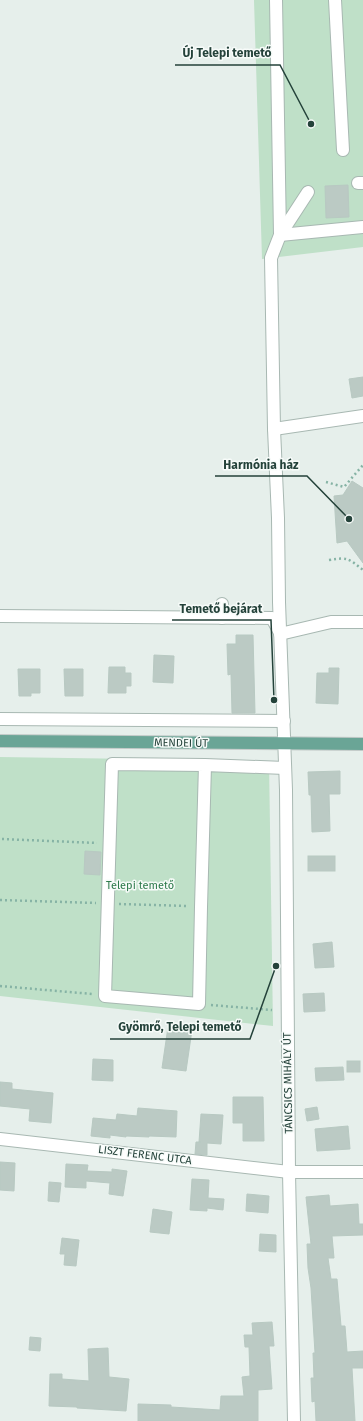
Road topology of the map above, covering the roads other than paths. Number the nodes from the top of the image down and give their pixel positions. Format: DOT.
graph roads {
  1 [pos="276,0"];
  2 [pos="335,0"];
  3 [pos="343,150"];
  4 [pos="308,192"];
  5 [pos="363,227"];
  6 [pos="280,235"];
  7 [pos="363,416"];
  8 [pos="274,428"];
  9 [pos="222,604"];
  10 [pos="0,616"];
  11 [pos="222,618"];
  12 [pos="363,622"];
  13 [pos="280,634"];
  14 [pos="0,719"];
  15 [pos="284,721"];
  16 [pos="0,742"];
  17 [pos="284,744"];
  18 [pos="363,744"];
  19 [pos="206,765"];
  20 [pos="285,768"];
  21 [pos="0,1139"];
  22 [pos="289,1172"];
  23 [pos="363,1172"];
  24 [pos="294,1421"];
  1 -- 6 [label="street"];
  2 -- 3 [label="street"];
  4 -- 6 [label="street"];
  5 -- 6 [label="street"];
  6 -- 8 [label="street, TÁNCSICS MIHÁLY ÚT"];
  7 -- 8 [label="street"];
  8 -- 13 [label="street, TÁNCSICS MIHÁLY ÚT"];
  9 -- 11 [label="street"];
  10 -- 11 [label="street"];
  11 -- 13 [label="street"];
  12 -- 13 [label="street"];
  13 -- 15 [label="street, TÁNCSICS MIHÁLY ÚT"];
  14 -- 15 [label="street, MENDEI ÚT"];
  15 -- 17 [label="street, TÁNCSICS MIHÁLY ÚT"];
  16 -- 17 [label="main road, MENDEI ÚT"];
  17 -- 18 [label="main road, MENDEI ÚT"];
  17 -- 20 [label="street, TÁNCSICS MIHÁLY ÚT"];
  19 -- 19 [label="street"];
  19 -- 20 [label="street"];
  20 -- 22 [label="street, TÁNCSICS MIHÁLY ÚT"];
  21 -- 22 [label="street, LISZT FERENC UTCA"];
  22 -- 23 [label="street, LISZT FERENC UTCA"];
  22 -- 24 [label="street, TÁNCSICS MIHÁLY ÚT"];
}
